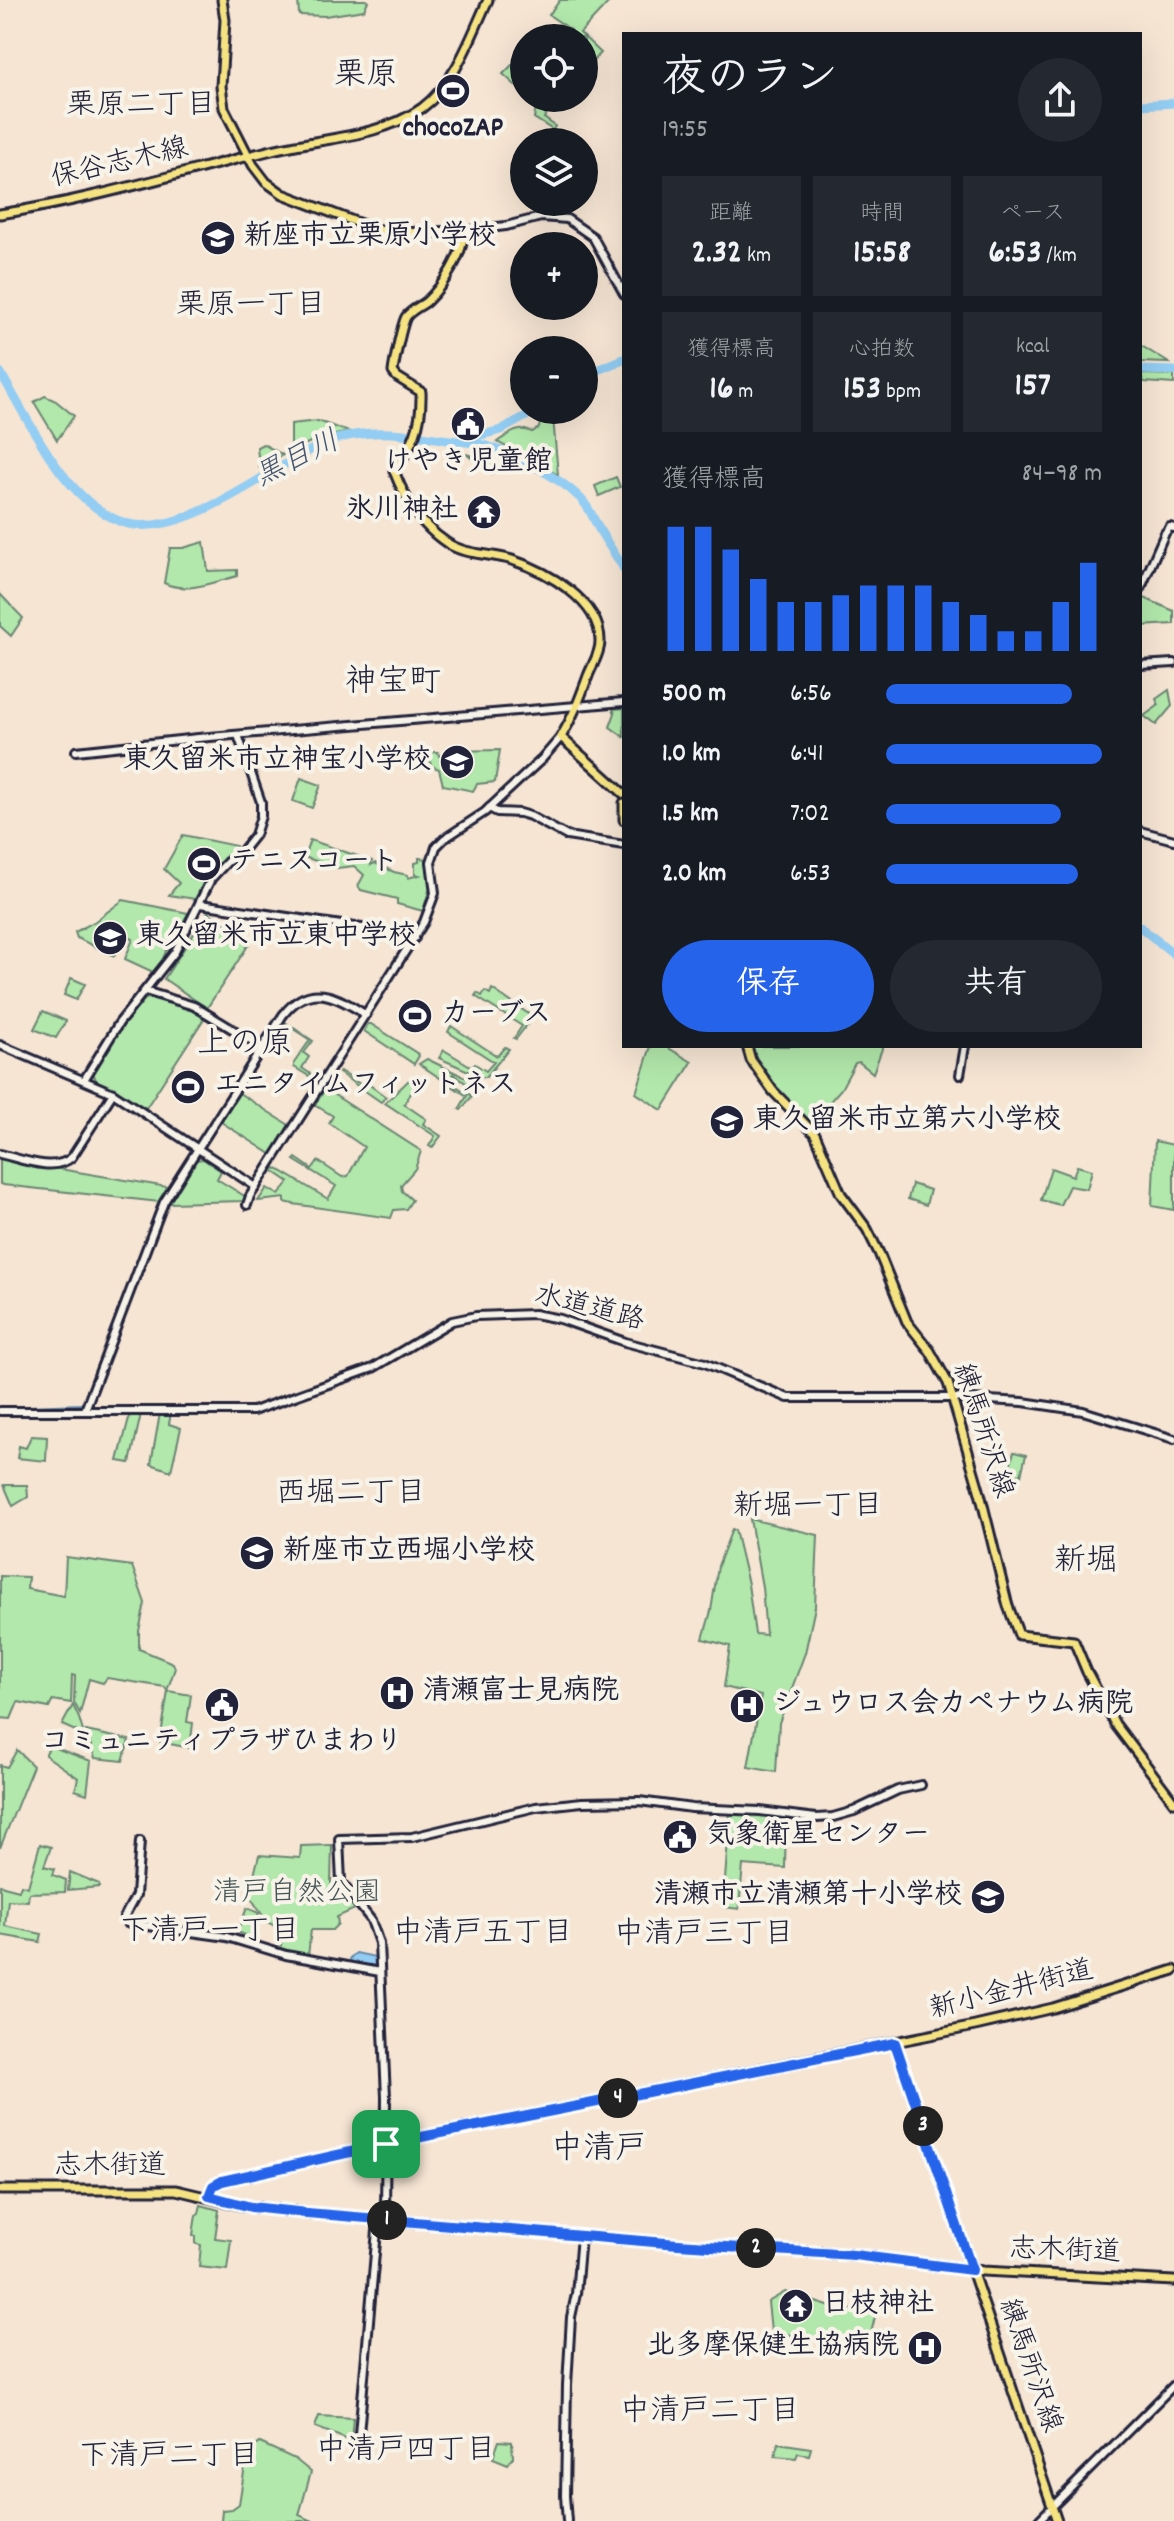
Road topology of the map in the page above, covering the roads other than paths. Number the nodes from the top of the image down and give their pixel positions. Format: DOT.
graph roads {
  1 [pos="222,0"];
  2 [pos="488,0"];
  3 [pos="248,156"];
  4 [pos="0,214"];
  5 [pos="463,231"];
  6 [pos="622,290"];
  7 [pos="1174,528"];
  8 [pos="1142,585"];
  9 [pos="1174,663"];
  10 [pos="1142,665"];
  11 [pos="622,702"];
  12 [pos="578,706"];
  13 [pos="238,735"];
  14 [pos="561,737"];
  15 [pos="76,751"];
  16 [pos="622,792"];
  17 [pos="489,808"];
  18 [pos="1142,832"];
  19 [pos="1174,840"];
  20 [pos="622,845"];
  21 [pos="200,904"];
  22 [pos="415,938"];
  23 [pos="145,991"];
  24 [pos="366,1015"];
  25 [pos="0,1045"];
  26 [pos="262,1047"];
  27 [pos="748,1048"];
  28 [pos="965,1048"];
  29 [pos="960,1075"];
  30 [pos="84,1080"];
  31 [pos="113,1093"];
  32 [pos="197,1149"];
  33 [pos="0,1154"];
  34 [pos="256,1187"];
  35 [pos="247,1205"];
  36 [pos="954,1398"];
  37 [pos="85,1410"];
  38 [pos="0,1411"];
  39 [pos="1174,1439"];
  40 [pos="921,1785"];
  41 [pos="1174,1802"];
  42 [pos="140,1841"];
  43 [pos="1174,1970"];
  44 [pos="380,1972"];
  45 [pos="895,2043"];
  46 [pos="386,2144"];
  47 [pos="0,2190"];
  48 [pos="209,2196"];
  49 [pos="382,2220"];
  50 [pos="581,2236"];
  51 [pos="972,2270"];
  52 [pos="1174,2281"];
  53 [pos="1174,2385"];
  54 [pos="359,2434"];
  55 [pos="1052,2507"];
  56 [pos="567,2521"];
  57 [pos="1038,2521"];
  58 [pos="1057,2521"];
  1 -- 3 [label="main road"];
  2 -- 3 [label="main road, 保谷志木線"];
  3 -- 4 [label="main road, 保谷志木線"];
  3 -- 5 [label="main road"];
  5 -- 6 [label="street"];
  5 -- 12 [label="main road"];
  7 -- 8 [label="street"];
  9 -- 10 [label="street"];
  11 -- 12 [label="street"];
  12 -- 13 [label="street"];
  12 -- 14 [label="main road"];
  13 -- 15 [label="street"];
  13 -- 21 [label="street"];
  14 -- 16 [label="main road"];
  14 -- 17 [label="street"];
  17 -- 20 [label="street"];
  17 -- 22 [label="street"];
  18 -- 19 [label="street"];
  21 -- 22 [label="street"];
  21 -- 23 [label="street"];
  22 -- 24 [label="street"];
  23 -- 26 [label="street"];
  23 -- 30 [label="street"];
  24 -- 26 [label="street"];
  24 -- 34 [label="street"];
  25 -- 30 [label="street"];
  26 -- 32 [label="street"];
  27 -- 36 [label="main road, 練馬所沢線"];
  28 -- 29 [label="street"];
  30 -- 31 [label="street"];
  31 -- 32 [label="street"];
  31 -- 33 [label="street"];
  32 -- 34 [label="street"];
  32 -- 37 [label="street"];
  34 -- 35 [label="street"];
  36 -- 37 [label="street, 水道道路"];
  36 -- 39 [label="street, 水道道路"];
  36 -- 41 [label="main road, 練馬所沢線"];
  37 -- 38 [label="street, 水道道路"];
  40 -- 44 [label="street"];
  42 -- 44 [label="street"];
  43 -- 45 [label="main road, 新小金井街道"];
  44 -- 46 [label="street"];
  45 -- 46 [label="main road, 新小金井街道"];
  45 -- 51 [label="main road, 練馬所沢線"];
  46 -- 48 [label="main road, 新小金井街道"];
  46 -- 49 [label="street"];
  47 -- 48 [label="main road, 志木街道"];
  48 -- 49 [label="main road, 志木街道"];
  49 -- 50 [label="main road, 志木街道"];
  49 -- 54 [label="street"];
  50 -- 51 [label="main road, 志木街道"];
  50 -- 56 [label="street"];
  51 -- 52 [label="main road, 志木街道"];
  51 -- 55 [label="main road, 練馬所沢線"];
  53 -- 55 [label="street"];
  55 -- 57 [label="street"];
  55 -- 58 [label="main road, 練馬所沢線"];
}
